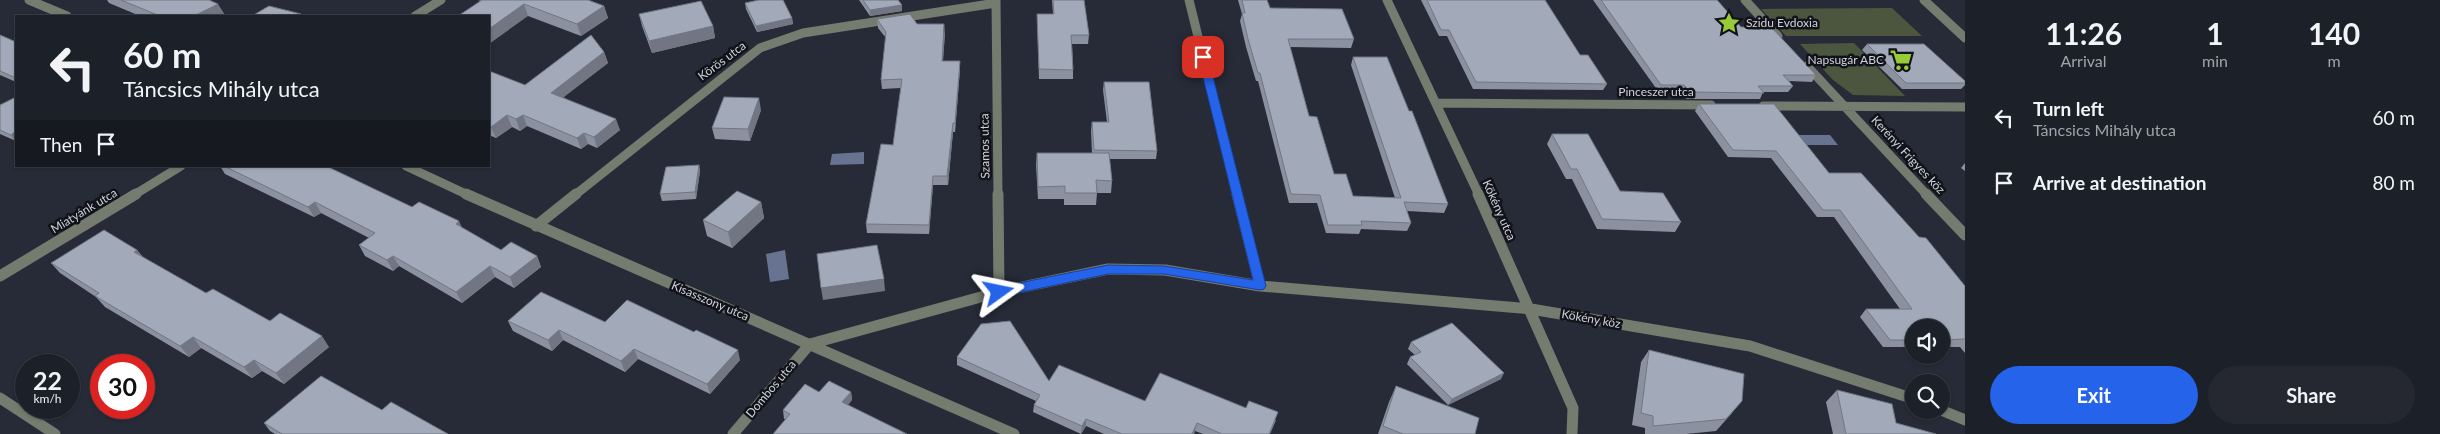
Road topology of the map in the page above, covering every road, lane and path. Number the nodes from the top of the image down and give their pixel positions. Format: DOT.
graph roads {
  1 [pos="29,0"];
  2 [pos="441,0"];
  3 [pos="1189,0"];
  4 [pos="1387,0"];
  5 [pos="1745,0"];
  6 [pos="1924,0"];
  7 [pos="996,1"];
  8 [pos="65,15"];
  9 [pos="417,15"];
  10 [pos="1965,38"];
  11 [pos="1786,44"];
  12 [pos="1798,57"];
  13 [pos="1437,103"];
  14 [pos="1726,105"];
  15 [pos="1756,106"];
  16 [pos="1845,106"];
  17 [pos="1965,107"];
  18 [pos="179,167"];
  19 [pos="408,167"];
  20 [pos="536,226"];
  21 [pos="1965,235"];
  22 [pos="0,276"];
  23 [pos="1260,286"];
  24 [pos="999,292"];
  25 [pos="1531,309"];
  26 [pos="810,344"];
  27 [pos="1905,396"];
  28 [pos="0,398"];
  29 [pos="1950,414"];
  30 [pos="1965,420"];
  31 [pos="55,434"];
  32 [pos="733,434"];
  33 [pos="1014,434"];
  34 [pos="1572,434"];
  1 -- 8 [label="street"];
  2 -- 9 [label="street"];
  3 -- 23 [label="street"];
  4 -- 13 [label="street, Kökény utca"];
  5 -- 11 [label="street"];
  6 -- 10 [label="street"];
  7 -- 20 [label="street, Körös utca"];
  7 -- 24 [label="street, Szamos utca"];
  12 -- 16 [label="street, Kerényi Frigyes köz"];
  13 -- 14 [label="street, Pinceszer utca"];
  13 -- 25 [label="street, Kökény utca"];
  15 -- 16 [label="street"];
  16 -- 17 [label="street"];
  16 -- 21 [label="street, Kerényi Frigyes köz"];
  18 -- 22 [label="street, Miatyánk utca"];
  19 -- 20 [label="street, Kisasszony utca"];
  20 -- 26 [label="street, Kisasszony utca"];
  23 -- 24 [label="street, Kökény köz"];
  23 -- 25 [label="street, Kökény köz"];
  24 -- 26 [label="street, Kökény köz"];
  25 -- 27 [label="street, Kökény köz"];
  25 -- 34 [label="street, Kökény utca"];
  26 -- 32 [label="street, Dombos utca"];
  26 -- 33 [label="street, Kisasszony utca"];
  28 -- 31 [label="street"];
  29 -- 30 [label="street"];
}
